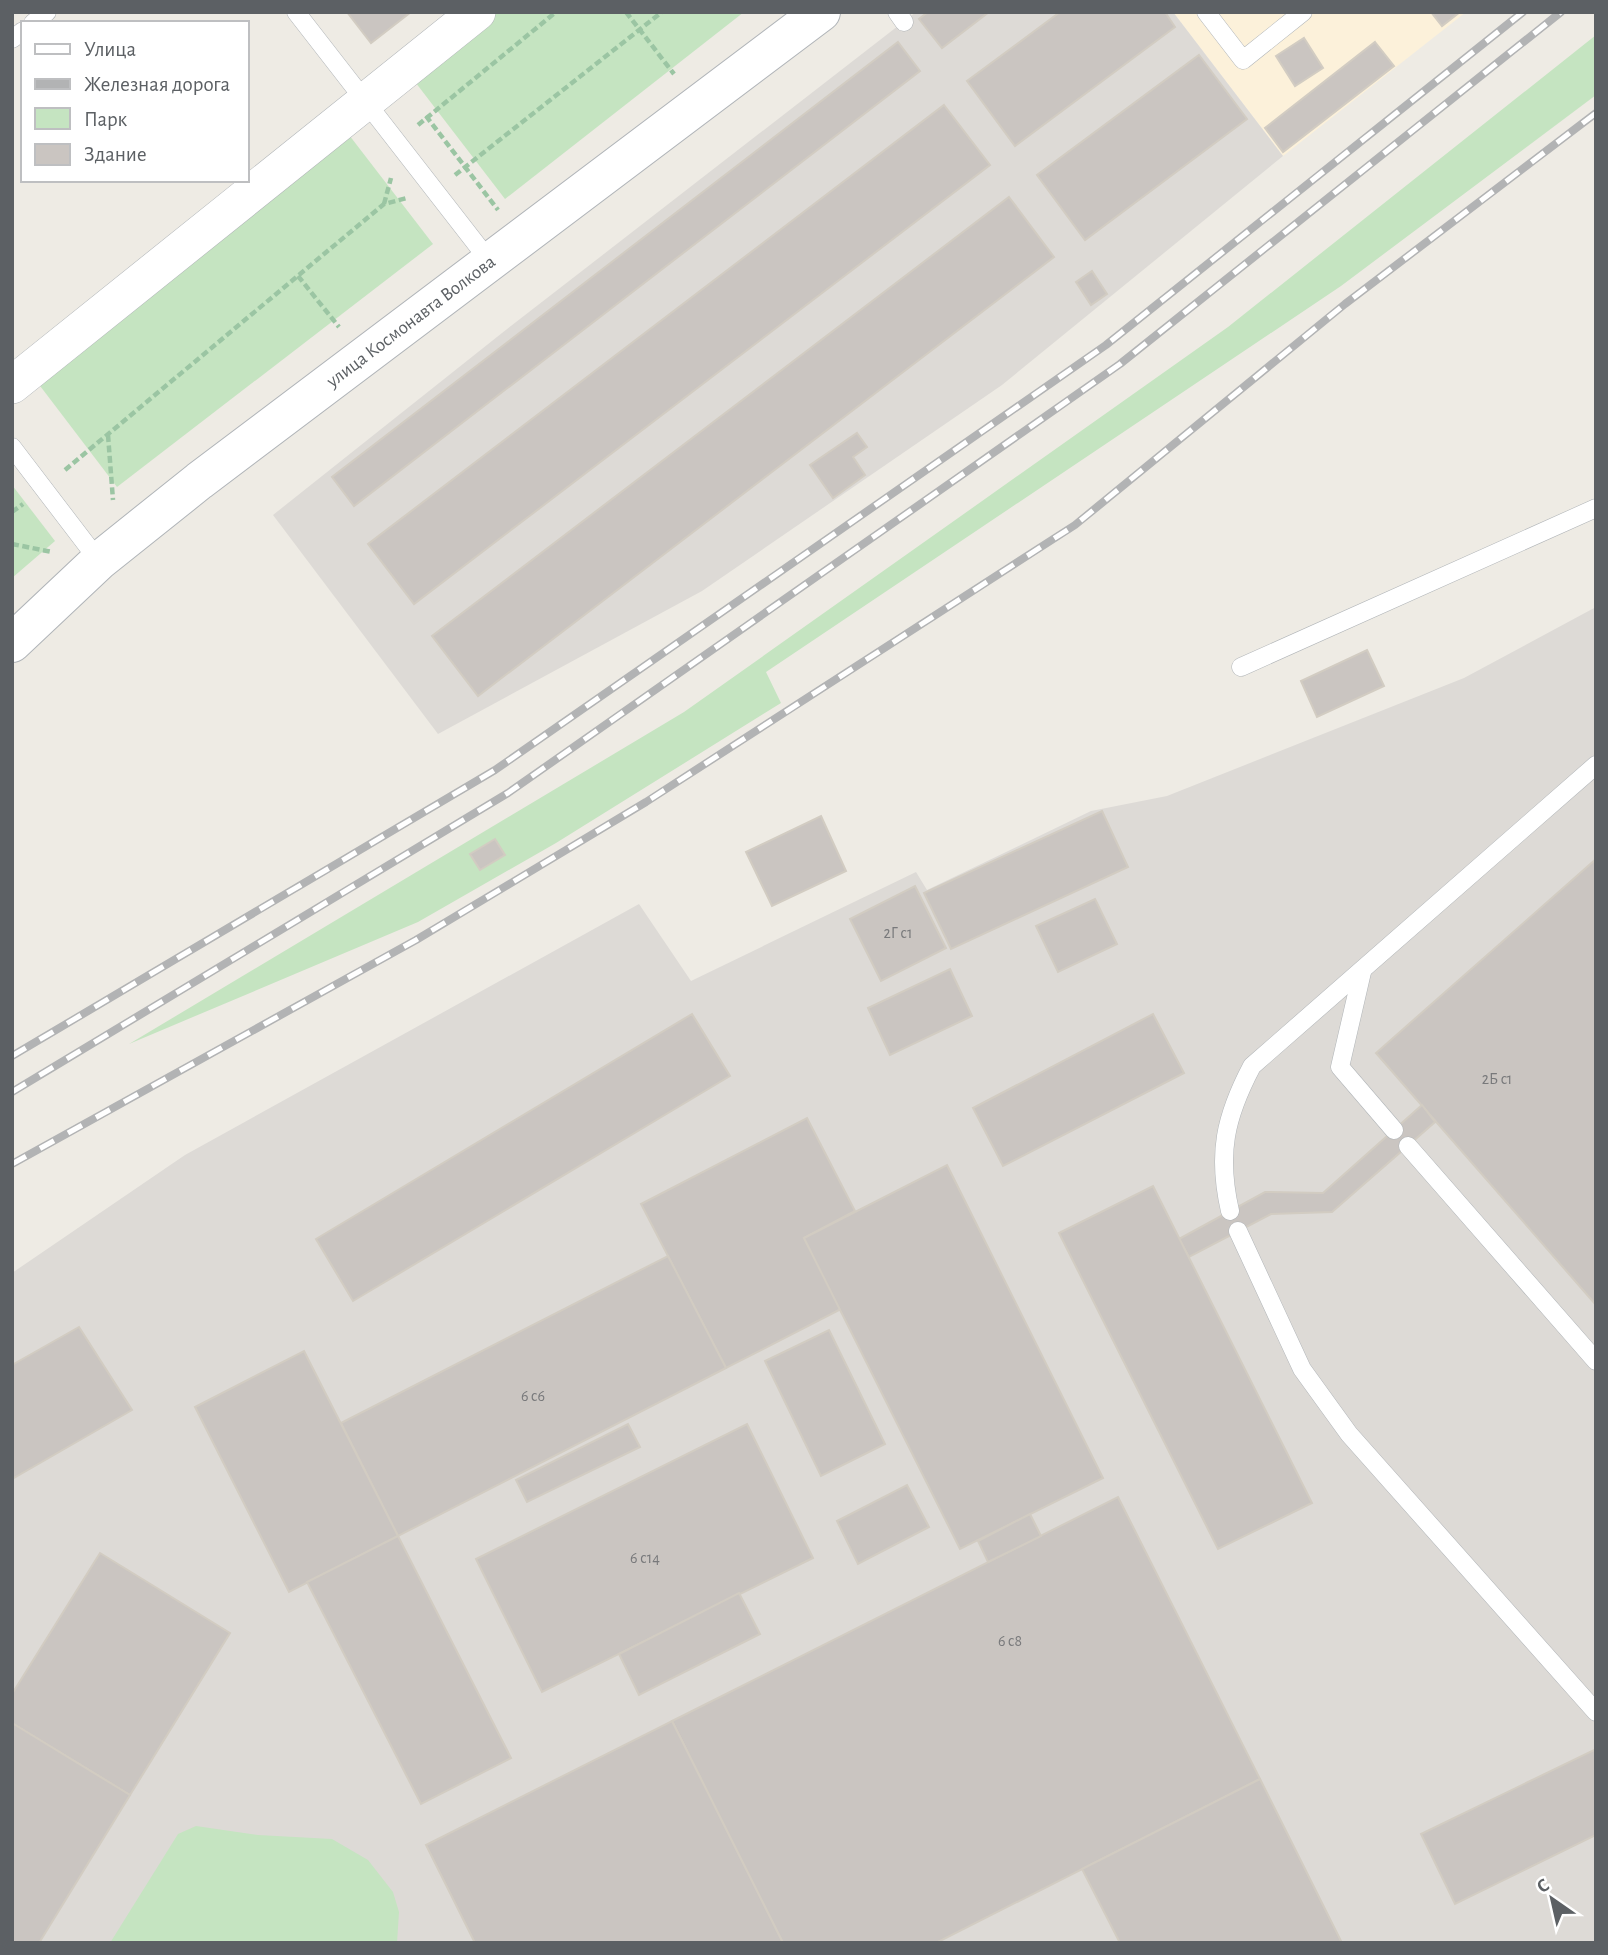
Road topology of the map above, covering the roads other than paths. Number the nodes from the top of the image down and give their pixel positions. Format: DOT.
graph roads {
  1 [pos="296,12"];
  2 [pos="477,12"];
  3 [pos="821,12"];
  4 [pos="1206,12"];
  5 [pos="1303,12"];
  6 [pos="364,102"];
  7 [pos="491,263"];
  8 [pos="12,385"];
  9 [pos="12,447"];
  10 [pos="1596,508"];
  11 [pos="99,561"];
  12 [pos="12,643"];
  13 [pos="1241,667"];
  14 [pos="1596,765"];
  15 [pos="1362,972"];
  16 [pos="1394,1130"];
  17 [pos="1408,1146"];
  18 [pos="1230,1211"];
  19 [pos="1238,1231"];
  20 [pos="1596,1361"];
  21 [pos="1596,1713"];
  1 -- 6 [label="lane"];
  2 -- 6 [label="street"];
  3 -- 7 [label="main road, улица Космонавта Волкова"];
  4 -- 5 [label="lane"];
  6 -- 7 [label="lane"];
  6 -- 8 [label="street"];
  7 -- 11 [label="main road, улица Космонавта Волкова"];
  9 -- 11 [label="lane"];
  10 -- 13 [label="lane"];
  11 -- 12 [label="main road, улица Космонавта Волкова"];
  14 -- 15 [label="lane"];
  15 -- 16 [label="lane"];
  15 -- 18 [label="lane"];
  17 -- 20 [label="lane"];
  19 -- 21 [label="lane"];
}
